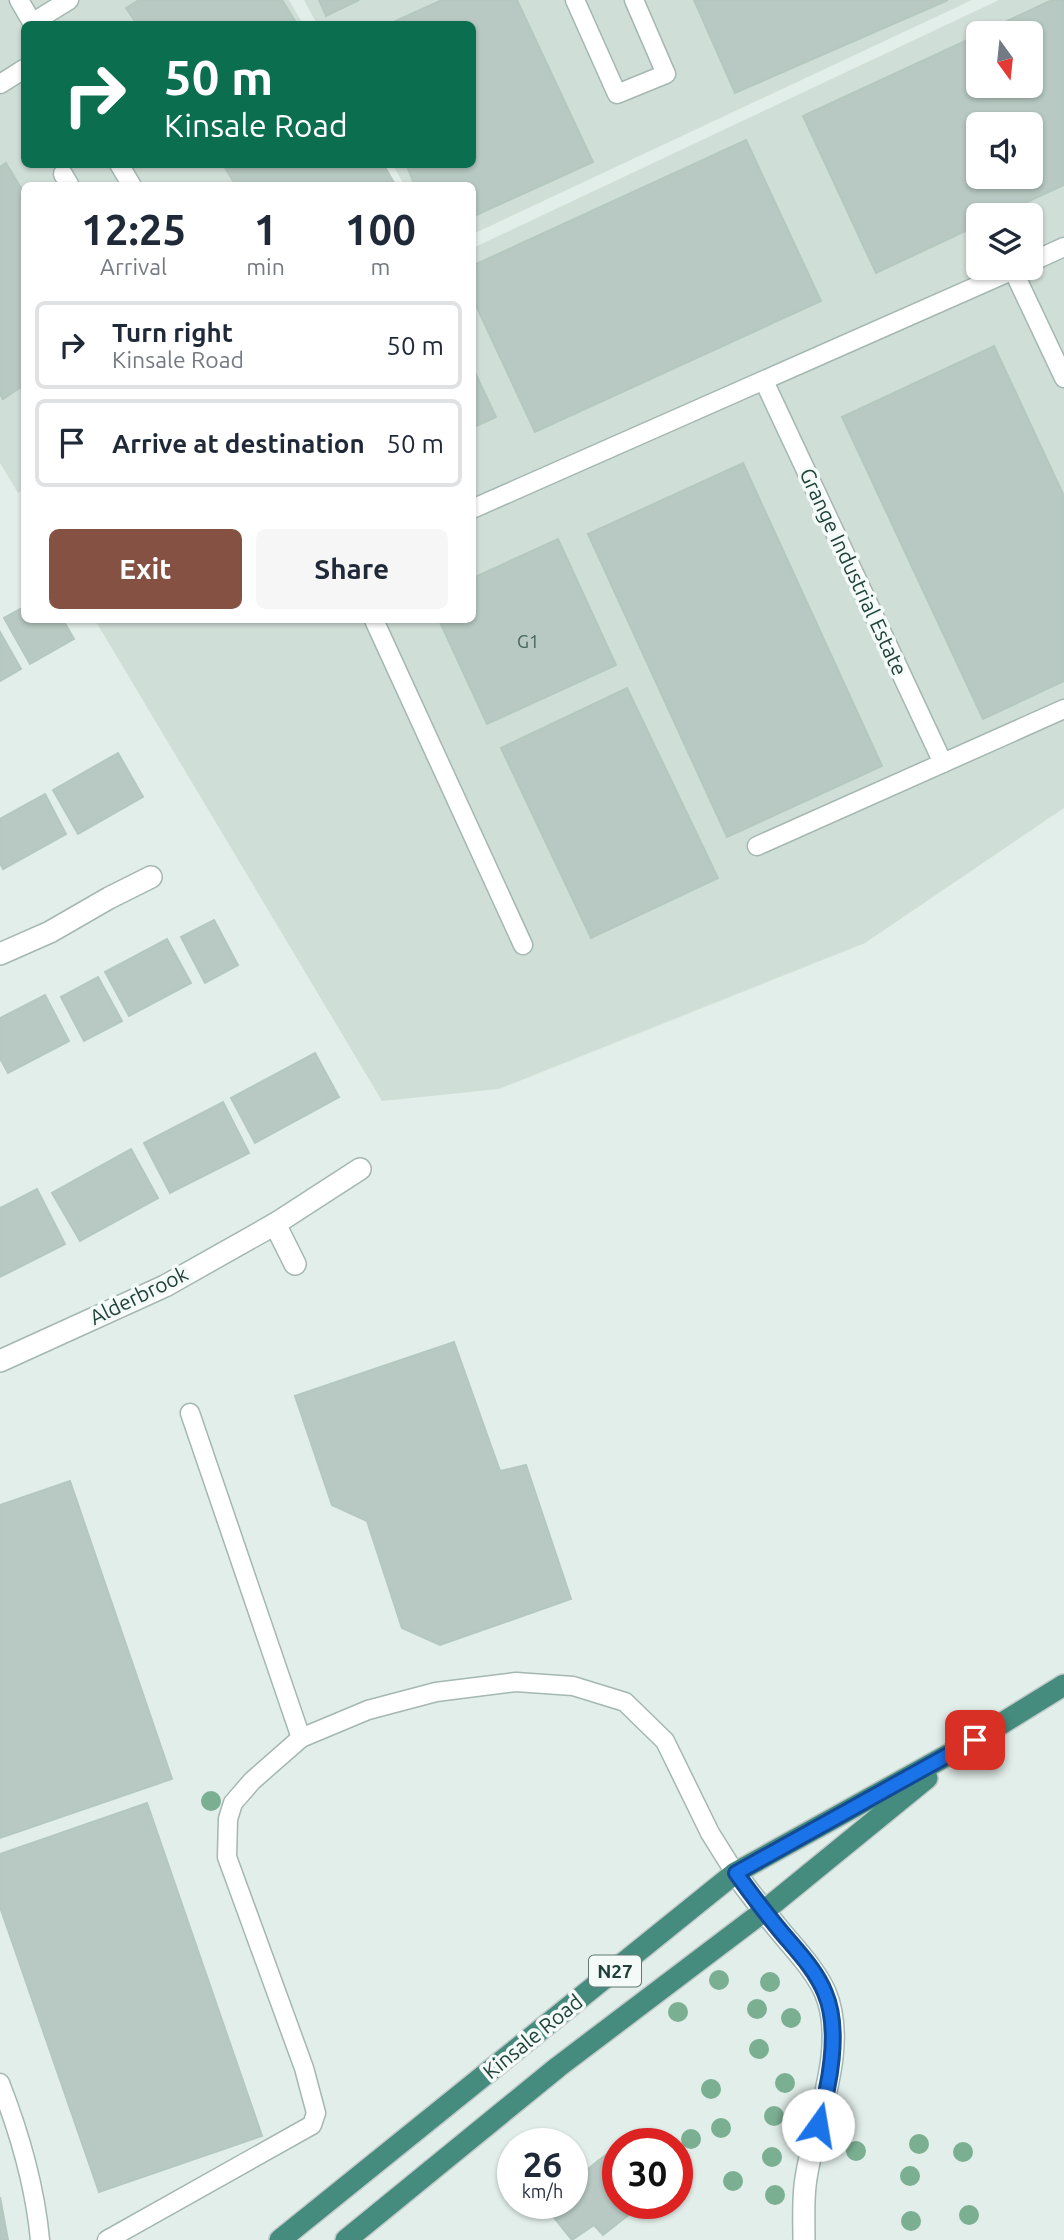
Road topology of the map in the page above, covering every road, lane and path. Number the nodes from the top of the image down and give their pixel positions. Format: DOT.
graph roads {
  1 [pos="19,0"];
  2 [pos="69,0"];
  3 [pos="575,0"];
  4 [pos="634,0"];
  5 [pos="31,21"];
  6 [pos="38,21"];
  7 [pos="21,71"];
  8 [pos="0,84"];
  9 [pos="1064,247"];
  10 [pos="1043,257"];
  11 [pos="991,280"];
  12 [pos="1021,280"];
  13 [pos="1064,378"];
  14 [pos="764,381"];
  15 [pos="476,507"];
  16 [pos="375,623"];
  17 [pos="1064,709"];
  18 [pos="943,763"];
  19 [pos="757,846"];
  20 [pos="151,877"];
  21 [pos="523,945"];
  22 [pos="0,954"];
  23 [pos="360,1169"];
  24 [pos="275,1224"];
  25 [pos="295,1264"];
  26 [pos="0,1362"];
  27 [pos="190,1413"];
  28 [pos="1064,1685"];
  29 [pos="301,1738"];
  30 [pos="975,1740"];
  31 [pos="736,1873"];
  32 [pos="764,1911"];
  33 [pos="0,2083"];
  34 [pos="40,2240"];
  35 [pos="107,2240"];
  36 [pos="280,2240"];
  37 [pos="346,2240"];
  38 [pos="804,2240"];
  1 -- 5 [label="lane"];
  2 -- 6 [label="lane"];
  3 -- 4 [label="lane"];
  7 -- 8 [label="lane"];
  9 -- 10 [label="lane"];
  11 -- 14 [label="lane"];
  12 -- 13 [label="lane"];
  14 -- 15 [label="lane"];
  14 -- 18 [label="lane, Grange Industrial Estate"];
  16 -- 21 [label="lane"];
  17 -- 18 [label="lane"];
  18 -- 19 [label="lane"];
  20 -- 22 [label="street"];
  23 -- 24 [label="street, Alderbrook"];
  24 -- 25 [label="street"];
  24 -- 26 [label="street, Alderbrook"];
  27 -- 29 [label="lane"];
  28 -- 30 [label="highway, Kinsale Road / N27"];
  29 -- 31 [label="lane"];
  29 -- 35 [label="lane"];
  30 -- 31 [label="highway, Kinsale Road / N27"];
  30 -- 32 [label="highway, Kinsale Road / N27"];
  31 -- 32 [label="street"];
  31 -- 36 [label="highway, Kinsale Road / N27"];
  32 -- 37 [label="highway, Kinsale Road / N27"];
  32 -- 38 [label="street"];
  33 -- 34 [label="lane"];
}
